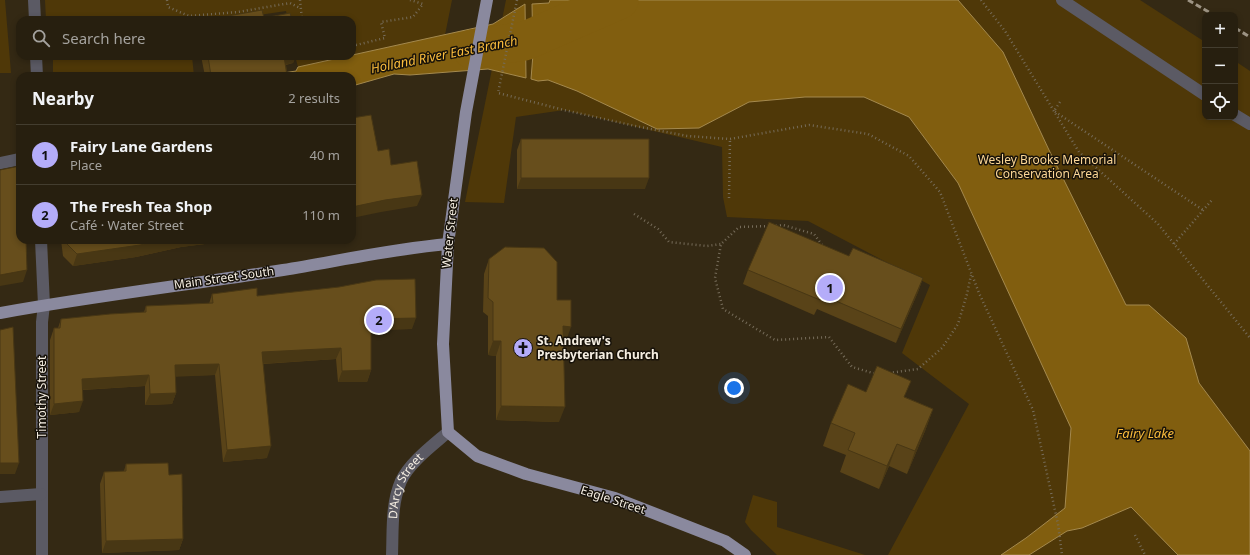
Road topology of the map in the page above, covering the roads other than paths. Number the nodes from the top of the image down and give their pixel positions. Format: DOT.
graph roads {
  1 [pos="34,0"];
  2 [pos="487,0"];
  3 [pos="1062,0"];
  4 [pos="34,16"];
  5 [pos="36,60"];
  6 [pos="36,72"];
  7 [pos="1202,93"];
  8 [pos="1238,117"];
  9 [pos="1250,124"];
  10 [pos="16,160"];
  11 [pos="0,162"];
  12 [pos="41,244"];
  13 [pos="448,244"];
  14 [pos="44,305"];
  15 [pos="0,313"];
  16 [pos="448,432"];
  17 [pos="41,494"];
  18 [pos="0,497"];
  19 [pos="42,555"];
  20 [pos="392,555"];
  21 [pos="746,555"];
  1 -- 4 [label="street"];
  2 -- 13 [label="main road, Water Street"];
  3 -- 7 [label="street"];
  5 -- 6 [label="street"];
  8 -- 9 [label="street"];
  10 -- 11 [label="street"];
  12 -- 14 [label="street, Timothy Street"];
  13 -- 14 [label="main road, Main Street South"];
  13 -- 16 [label="main road, Water Street"];
  14 -- 15 [label="main road, Main Street South"];
  14 -- 17 [label="street, Timothy Street"];
  16 -- 20 [label="street, D'Arcy Street"];
  16 -- 21 [label="main road, Eagle Street"];
  17 -- 18 [label="street"];
  17 -- 19 [label="street, Timothy Street"];
}
